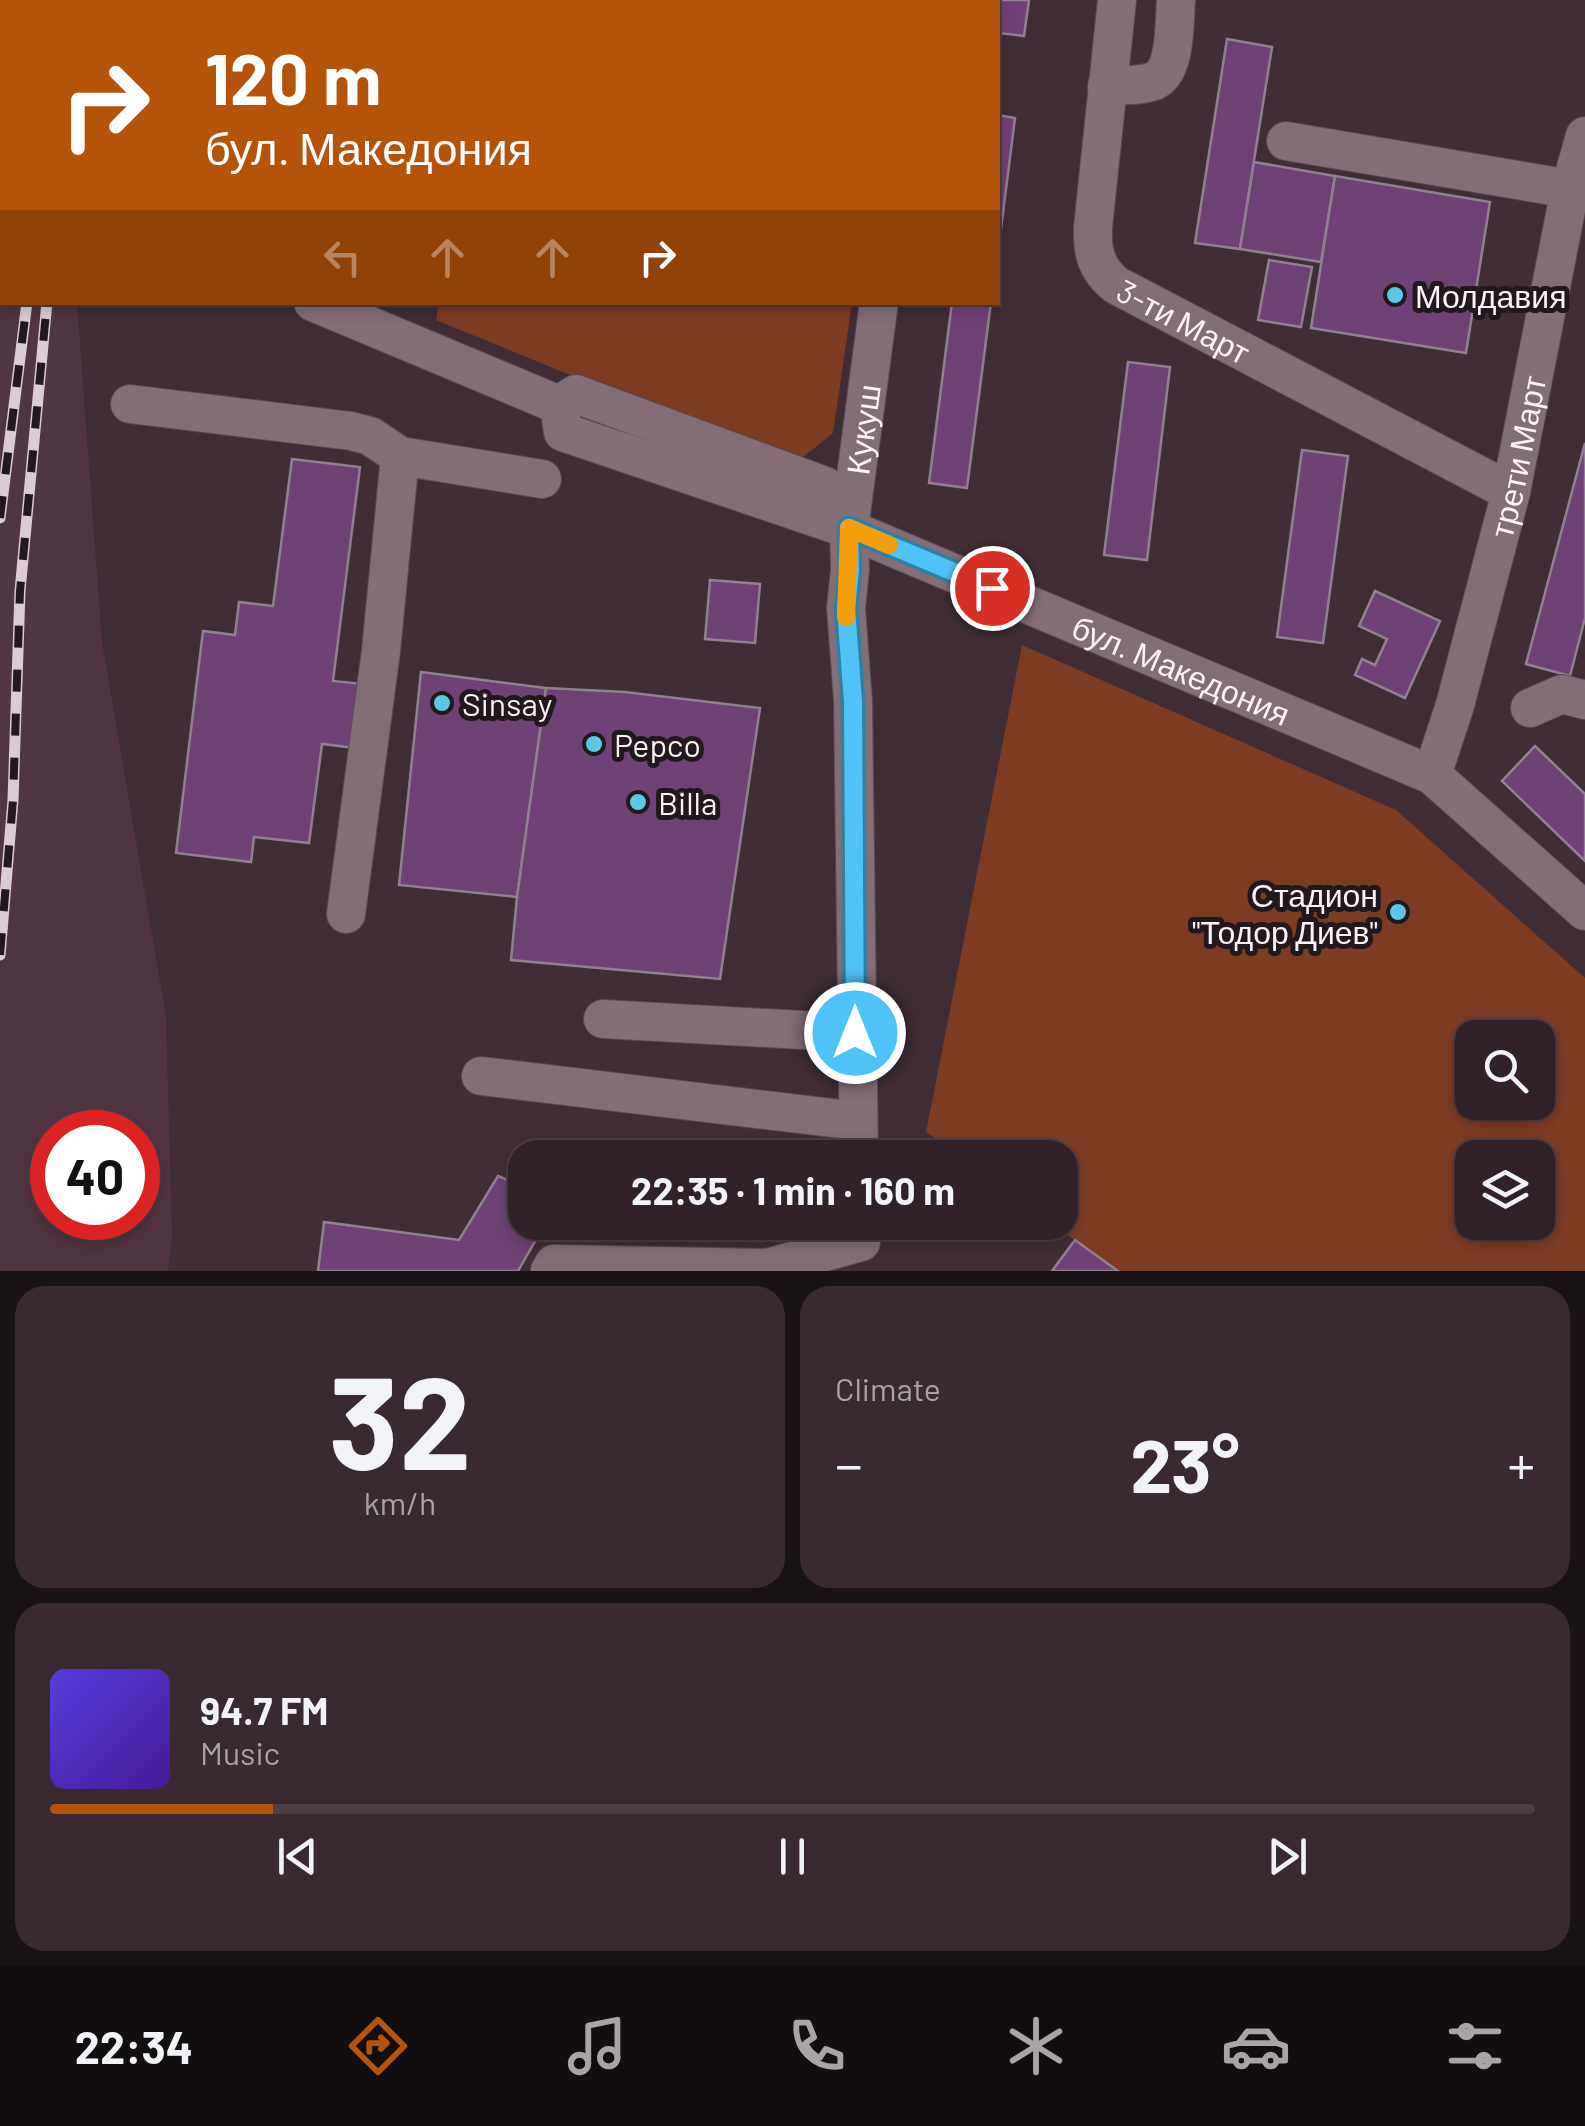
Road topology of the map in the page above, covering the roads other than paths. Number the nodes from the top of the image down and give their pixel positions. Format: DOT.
graph roads {
  1 [pos="1117,0"];
  2 [pos="1176,0"];
  3 [pos="1107,86"];
  4 [pos="1585,136"];
  5 [pos="1286,142"];
  6 [pos="1570,189"];
  7 [pos="320,305"];
  8 [pos="879,305"];
  9 [pos="130,404"];
  10 [pos="400,456"];
  11 [pos="542,478"];
  12 [pos="1511,492"];
  13 [pos="849,528"];
  14 [pos="1585,700"];
  15 [pos="1530,708"];
  16 [pos="1432,775"];
  17 [pos="1585,912"];
  18 [pos="346,914"];
  19 [pos="602,1019"];
  20 [pos="855,1033"];
  21 [pos="480,1076"];
  22 [pos="858,1139"];
  23 [pos="861,1245"];
  24 [pos="550,1271"];
  1 -- 3 [label="street, 3-ти Март"];
  2 -- 3 [label="street"];
  3 -- 12 [label="street, 3-ти Март"];
  4 -- 6 [label="street, трети Март"];
  5 -- 6 [label="street"];
  6 -- 12 [label="street, трети Март"];
  7 -- 13 [label="street, бул. Македония"];
  8 -- 13 [label="street, Кукуш"];
  9 -- 10 [label="street"];
  10 -- 11 [label="street"];
  10 -- 18 [label="street"];
  12 -- 16 [label="street, трети Март"];
  13 -- 16 [label="street, бул. Македония"];
  13 -- 20 [label="street, Кукуш"];
  14 -- 15 [label="street"];
  16 -- 17 [label="street, бул. Македония"];
  19 -- 20 [label="street"];
  20 -- 22 [label="street, Кукуш"];
  21 -- 22 [label="street"];
  23 -- 24 [label="street"];
}
